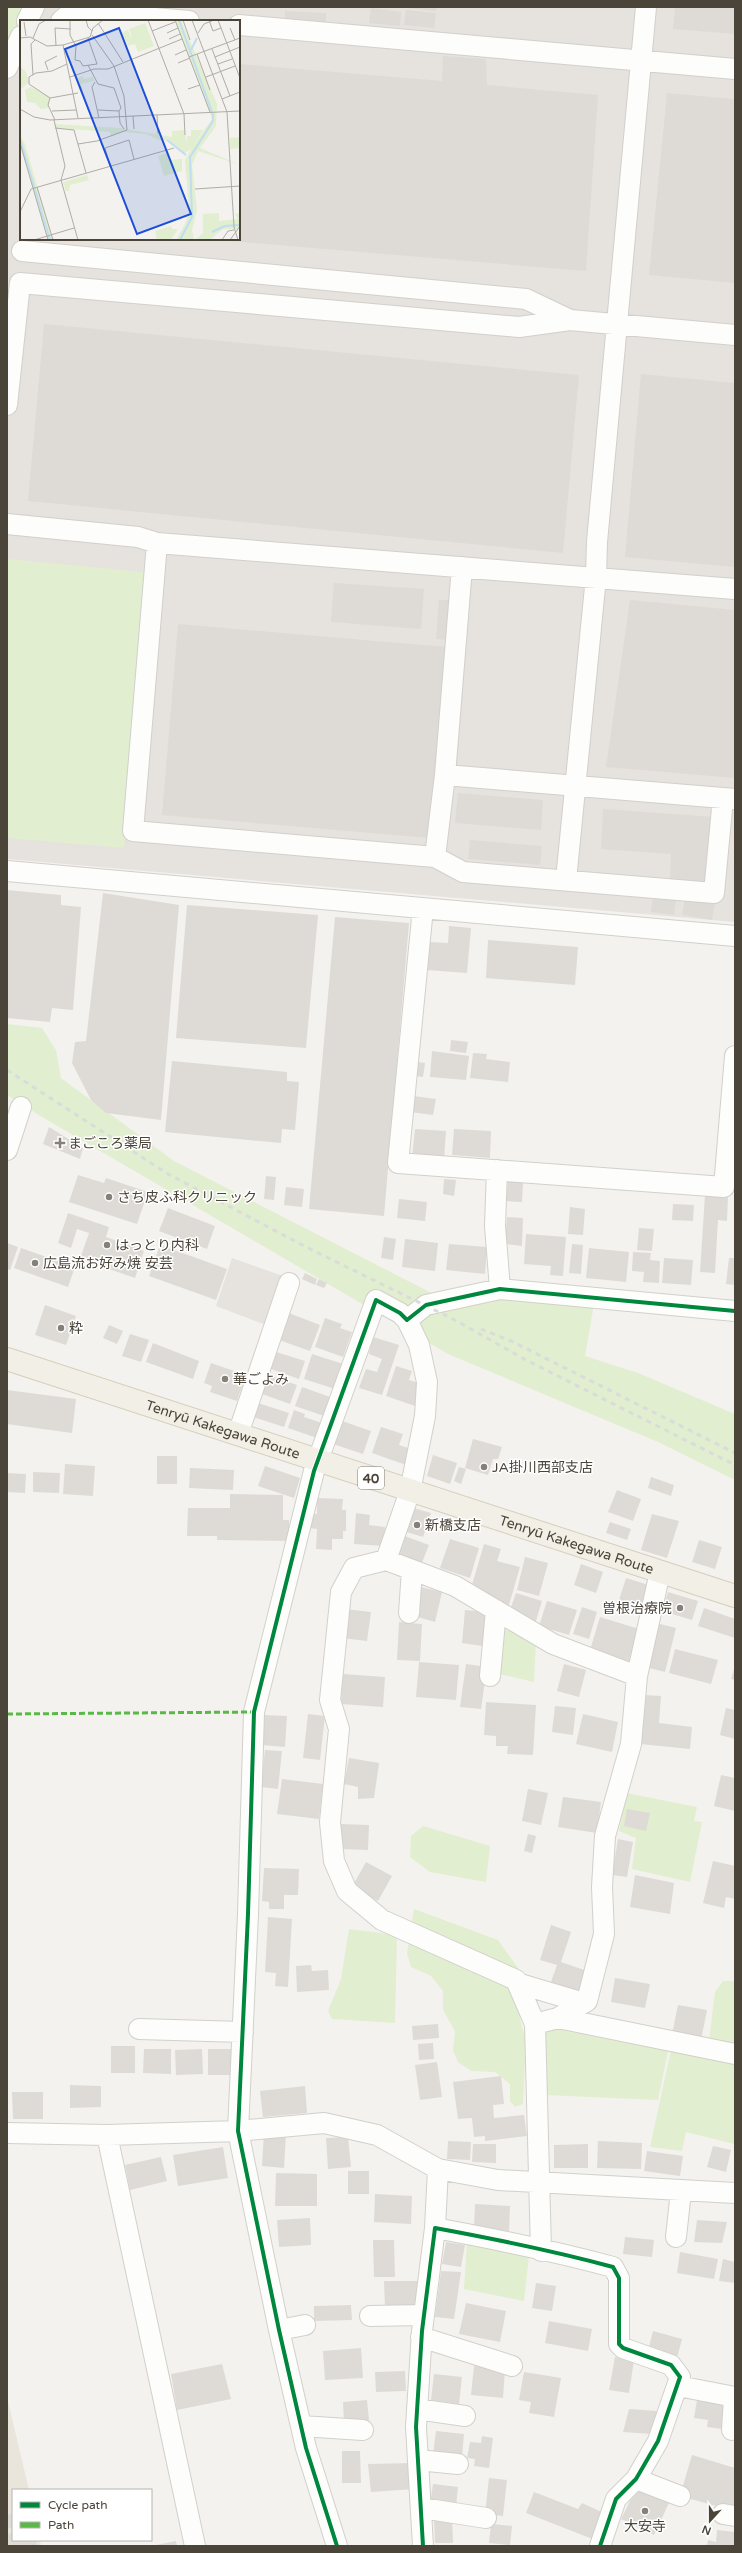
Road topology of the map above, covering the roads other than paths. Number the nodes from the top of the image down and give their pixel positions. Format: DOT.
graph roads {
  1 [pos="34,7"];
  2 [pos="646,7"];
  3 [pos="28,20"];
  4 [pos="62,20"];
  5 [pos="177,20"];
  6 [pos="240,26"];
  7 [pos="20,38"];
  8 [pos="641,61"];
  9 [pos="7,68"];
  10 [pos="735,70"];
  11 [pos="23,245"];
  12 [pos="20,283"];
  13 [pos="570,320"];
  14 [pos="616,324"];
  15 [pos="735,335"];
  16 [pos="7,405"];
  17 [pos="7,524"];
  18 [pos="157,543"];
  19 [pos="462,568"];
  20 [pos="596,577"];
  21 [pos="735,589"];
  22 [pos="445,775"];
  23 [pos="576,786"];
  24 [pos="729,798"];
  25 [pos="435,857"];
  26 [pos="7,871"];
  27 [pos="566,880"];
  28 [pos="423,908"];
  29 [pos="735,936"];
  30 [pos="735,1056"];
  31 [pos="21,1107"];
  32 [pos="7,1150"];
  33 [pos="497,1170"];
  34 [pos="289,1283"];
  35 [pos="500,1289"];
  36 [pos="735,1311"];
  37 [pos="407,1320"];
  38 [pos="7,1359"];
  39 [pos="238,1434"];
  40 [pos="318,1460"];
  41 [pos="410,1491"];
  42 [pos="386,1560"];
  43 [pos="412,1570"];
  44 [pos="660,1572"];
  45 [pos="735,1596"];
  46 [pos="496,1610"];
  47 [pos="409,1613"];
  48 [pos="490,1676"];
  49 [pos="637,1676"];
  50 [pos="517,1983"];
  51 [pos="584,2003"];
  52 [pos="558,2018"];
  53 [pos="535,2024"];
  54 [pos="139,2029"];
  55 [pos="243,2032"];
  56 [pos="735,2054"];
  57 [pos="238,2131"];
  58 [pos="7,2133"];
  59 [pos="107,2135"];
  60 [pos="438,2169"];
  61 [pos="541,2183"];
  62 [pos="681,2191"];
  63 [pos="735,2192"];
  64 [pos="435,2228"];
  65 [pos="676,2237"];
  66 [pos="541,2251"];
  67 [pos="424,2315"];
  68 [pos="370,2316"];
  69 [pos="305,2325"];
  70 [pos="279,2330"];
  71 [pos="422,2337"];
  72 [pos="512,2366"];
  73 [pos="678,2386"];
  74 [pos="734,2397"];
  75 [pos="417,2409"];
  76 [pos="465,2416"];
  77 [pos="301,2426"];
  78 [pos="363,2430"];
  79 [pos="732,2430"];
  80 [pos="418,2460"];
  81 [pos="458,2464"];
  82 [pos="636,2479"];
  83 [pos="680,2496"];
  84 [pos="422,2508"];
  85 [pos="486,2518"];
  86 [pos="195,2546"];
  87 [pos="336,2546"];
  88 [pos="423,2546"];
  89 [pos="600,2546"];
  1 -- 3 [label="street"];
  2 -- 8 [label="street"];
  4 -- 5 [label="street"];
  6 -- 8 [label="street"];
  7 -- 9 [label="street"];
  8 -- 10 [label="street"];
  8 -- 14 [label="street"];
  11 -- 12 [label="street"];
  11 -- 13 [label="street"];
  12 -- 13 [label="street"];
  12 -- 16 [label="street"];
  13 -- 14 [label="street"];
  14 -- 15 [label="street"];
  14 -- 20 [label="street"];
  17 -- 18 [label="street"];
  18 -- 19 [label="street"];
  18 -- 25 [label="street"];
  19 -- 20 [label="street"];
  19 -- 22 [label="street"];
  20 -- 21 [label="street"];
  20 -- 23 [label="street"];
  22 -- 23 [label="street"];
  22 -- 25 [label="street"];
  23 -- 24 [label="street"];
  23 -- 27 [label="street"];
  24 -- 27 [label="street"];
  25 -- 27 [label="street"];
  26 -- 28 [label="street"];
  28 -- 29 [label="street"];
  28 -- 33 [label="street"];
  30 -- 33 [label="street"];
  31 -- 32 [label="street"];
  33 -- 35 [label="street"];
  34 -- 39 [label="street"];
  35 -- 36 [label="street"];
  35 -- 37 [label="street"];
  37 -- 40 [label="street"];
  37 -- 41 [label="street"];
  38 -- 39 [label="main road, Tenryū Kakegawa Route / 40"];
  39 -- 40 [label="main road, Tenryū Kakegawa Route / 40"];
  40 -- 41 [label="main road, Tenryū Kakegawa Route / 40"];
  40 -- 55 [label="street"];
  41 -- 42 [label="street"];
  41 -- 44 [label="main road, Tenryū Kakegawa Route / 40"];
  42 -- 43 [label="street"];
  42 -- 50 [label="street"];
  43 -- 46 [label="street"];
  43 -- 47 [label="street"];
  44 -- 45 [label="main road, Tenryū Kakegawa Route / 40"];
  44 -- 49 [label="street"];
  46 -- 48 [label="street"];
  46 -- 49 [label="street"];
  49 -- 51 [label="street"];
  50 -- 51 [label="street"];
  50 -- 53 [label="street"];
  51 -- 52 [label="street"];
  52 -- 53 [label="street"];
  52 -- 56 [label="street"];
  53 -- 61 [label="street"];
  54 -- 55 [label="street"];
  55 -- 57 [label="street"];
  57 -- 59 [label="street"];
  57 -- 60 [label="street"];
  57 -- 70 [label="street"];
  58 -- 59 [label="street"];
  59 -- 86 [label="street"];
  60 -- 61 [label="street"];
  60 -- 64 [label="street"];
  61 -- 62 [label="street"];
  61 -- 66 [label="street"];
  62 -- 63 [label="street"];
  62 -- 65 [label="street"];
  64 -- 66 [label="street"];
  64 -- 67 [label="street"];
  66 -- 73 [label="street"];
  67 -- 68 [label="street"];
  67 -- 71 [label="street"];
  69 -- 70 [label="street"];
  70 -- 77 [label="street"];
  71 -- 72 [label="street"];
  71 -- 75 [label="street"];
  73 -- 74 [label="street"];
  73 -- 82 [label="street"];
  74 -- 79 [label="street"];
  75 -- 76 [label="street"];
  75 -- 80 [label="street"];
  77 -- 78 [label="street"];
  77 -- 87 [label="street"];
  80 -- 81 [label="street"];
  80 -- 84 [label="street"];
  82 -- 83 [label="street"];
  82 -- 89 [label="street"];
  84 -- 85 [label="street"];
  84 -- 88 [label="street"];
}
